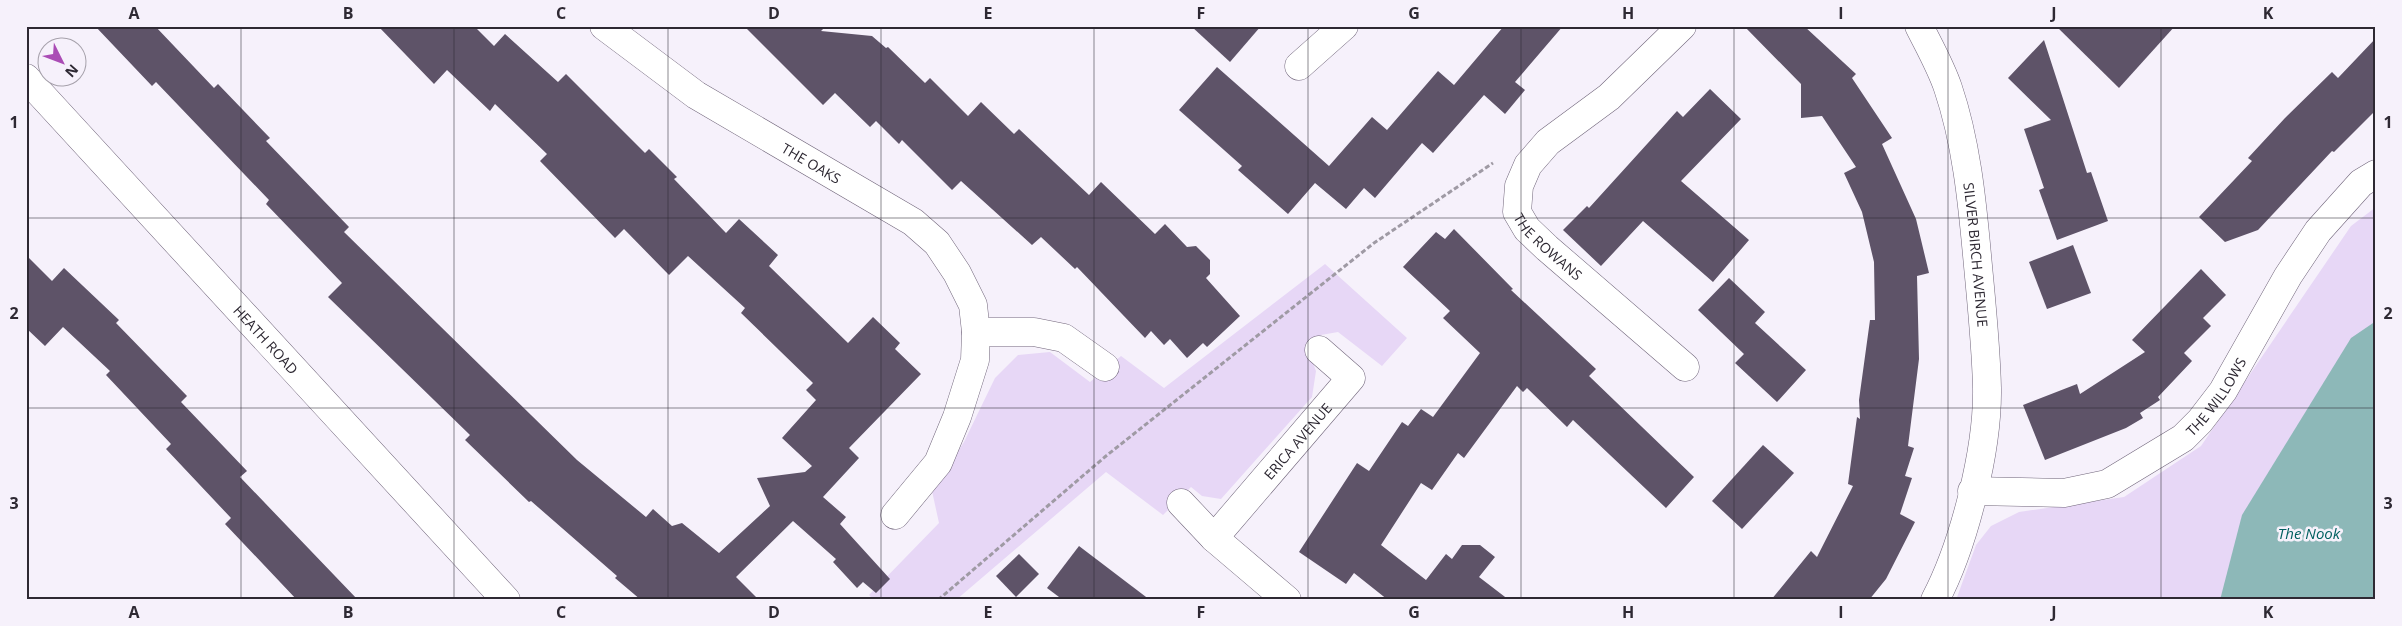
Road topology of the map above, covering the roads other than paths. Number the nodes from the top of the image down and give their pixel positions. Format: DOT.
graph roads {
  1 [pos="604,26"];
  2 [pos="1344,26"];
  3 [pos="1682,26"];
  4 [pos="1919,26"];
  5 [pos="1299,66"];
  6 [pos="26,78"];
  7 [pos="2376,174"];
  8 [pos="976,332"];
  9 [pos="1319,350"];
  10 [pos="1105,367"];
  11 [pos="1685,367"];
  12 [pos="1972,491"];
  13 [pos="1181,503"];
  14 [pos="895,515"];
  15 [pos="1214,538"];
  16 [pos="506,600"];
  17 [pos="1287,600"];
  18 [pos="1935,600"];
  1 -- 8 [label="street, THE OAKS"];
  2 -- 5 [label="street"];
  3 -- 11 [label="street, THE ROWANS"];
  4 -- 12 [label="street, SILVER BIRCH AVENUE"];
  6 -- 16 [label="street, HEATH ROAD"];
  7 -- 12 [label="street, THE WILLOWS"];
  8 -- 10 [label="street"];
  8 -- 14 [label="street, THE OAKS"];
  9 -- 15 [label="street, ERICA AVENUE"];
  12 -- 18 [label="street, SILVER BIRCH AVENUE"];
  13 -- 15 [label="street"];
  15 -- 17 [label="street"];
}
